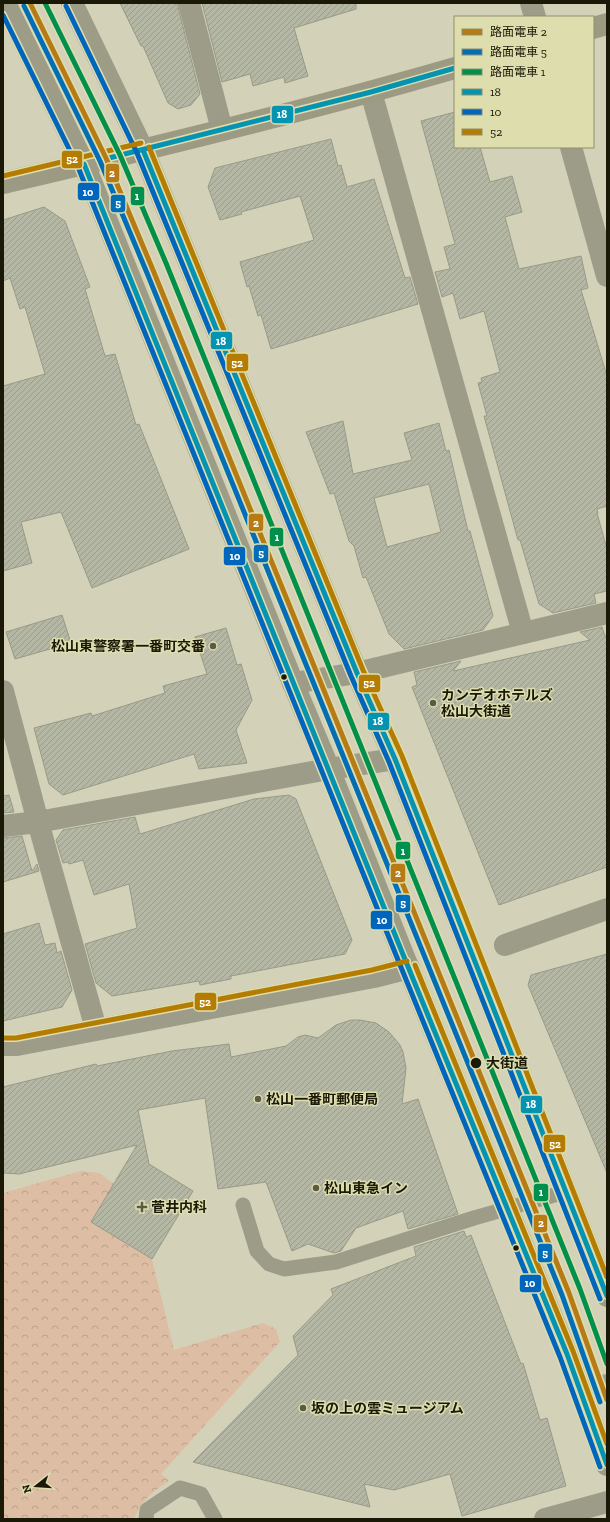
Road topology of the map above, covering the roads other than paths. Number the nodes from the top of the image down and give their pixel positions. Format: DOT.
graph roads {
  1 [pos="5,3"];
  2 [pos="72,3"];
  3 [pos="189,3"];
  4 [pos="531,3"];
  5 [pos="535,16"];
  6 [pos="607,24"];
  7 [pos="594,28"];
  8 [pos="454,68"];
  9 [pos="371,92"];
  10 [pos="222,130"];
  11 [pos="571,148"];
  12 [pos="143,150"];
  13 [pos="84,164"];
  14 [pos="3,183"];
  15 [pos="607,276"];
  16 [pos="607,613"];
  17 [pos="523,633"];
  18 [pos="357,673"];
  19 [pos="293,683"];
  20 [pos="3,691"];
  21 [pos="395,759"];
  22 [pos="329,769"];
  23 [pos="38,822"];
  24 [pos="3,826"];
  25 [pos="607,909"];
  26 [pos="505,945"];
  27 [pos="409,968"];
  28 [pos="96,1029"];
  29 [pos="3,1045"];
  30 [pos="565,1192"];
  31 [pos="243,1205"];
  32 [pos="507,1208"];
  33 [pos="607,1296"];
  34 [pos="607,1385"];
  35 [pos="581,1393"];
  36 [pos="607,1465"];
  37 [pos="607,1502"];
  38 [pos="146,1519"];
  39 [pos="215,1519"];
  40 [pos="545,1519"];
  1 -- 13 [label="highway"];
  2 -- 12 [label="highway"];
  3 -- 10 [label="street"];
  4 -- 5 [label="street"];
  6 -- 7 [label="street"];
  8 -- 9 [label="street"];
  9 -- 10 [label="street"];
  9 -- 17 [label="street"];
  10 -- 12 [label="street"];
  11 -- 15 [label="street"];
  12 -- 13 [label="street"];
  12 -- 18 [label="highway"];
  13 -- 14 [label="street"];
  13 -- 19 [label="highway"];
  16 -- 17 [label="street"];
  17 -- 18 [label="street"];
  18 -- 19 [label="street"];
  18 -- 21 [label="highway"];
  19 -- 22 [label="highway"];
  20 -- 23 [label="street"];
  21 -- 22 [label="street"];
  21 -- 30 [label="highway"];
  22 -- 23 [label="street"];
  22 -- 27 [label="highway"];
  23 -- 24 [label="street"];
  23 -- 28 [label="street"];
  25 -- 26 [label="street"];
  27 -- 28 [label="street"];
  27 -- 32 [label="highway"];
  28 -- 29 [label="street"];
  30 -- 32 [label="lane"];
  30 -- 33 [label="highway"];
  31 -- 32 [label="lane"];
  32 -- 35 [label="highway"];
  34 -- 35 [label="street"];
  35 -- 36 [label="highway"];
  37 -- 40 [label="street"];
  38 -- 39 [label="lane"];
}
